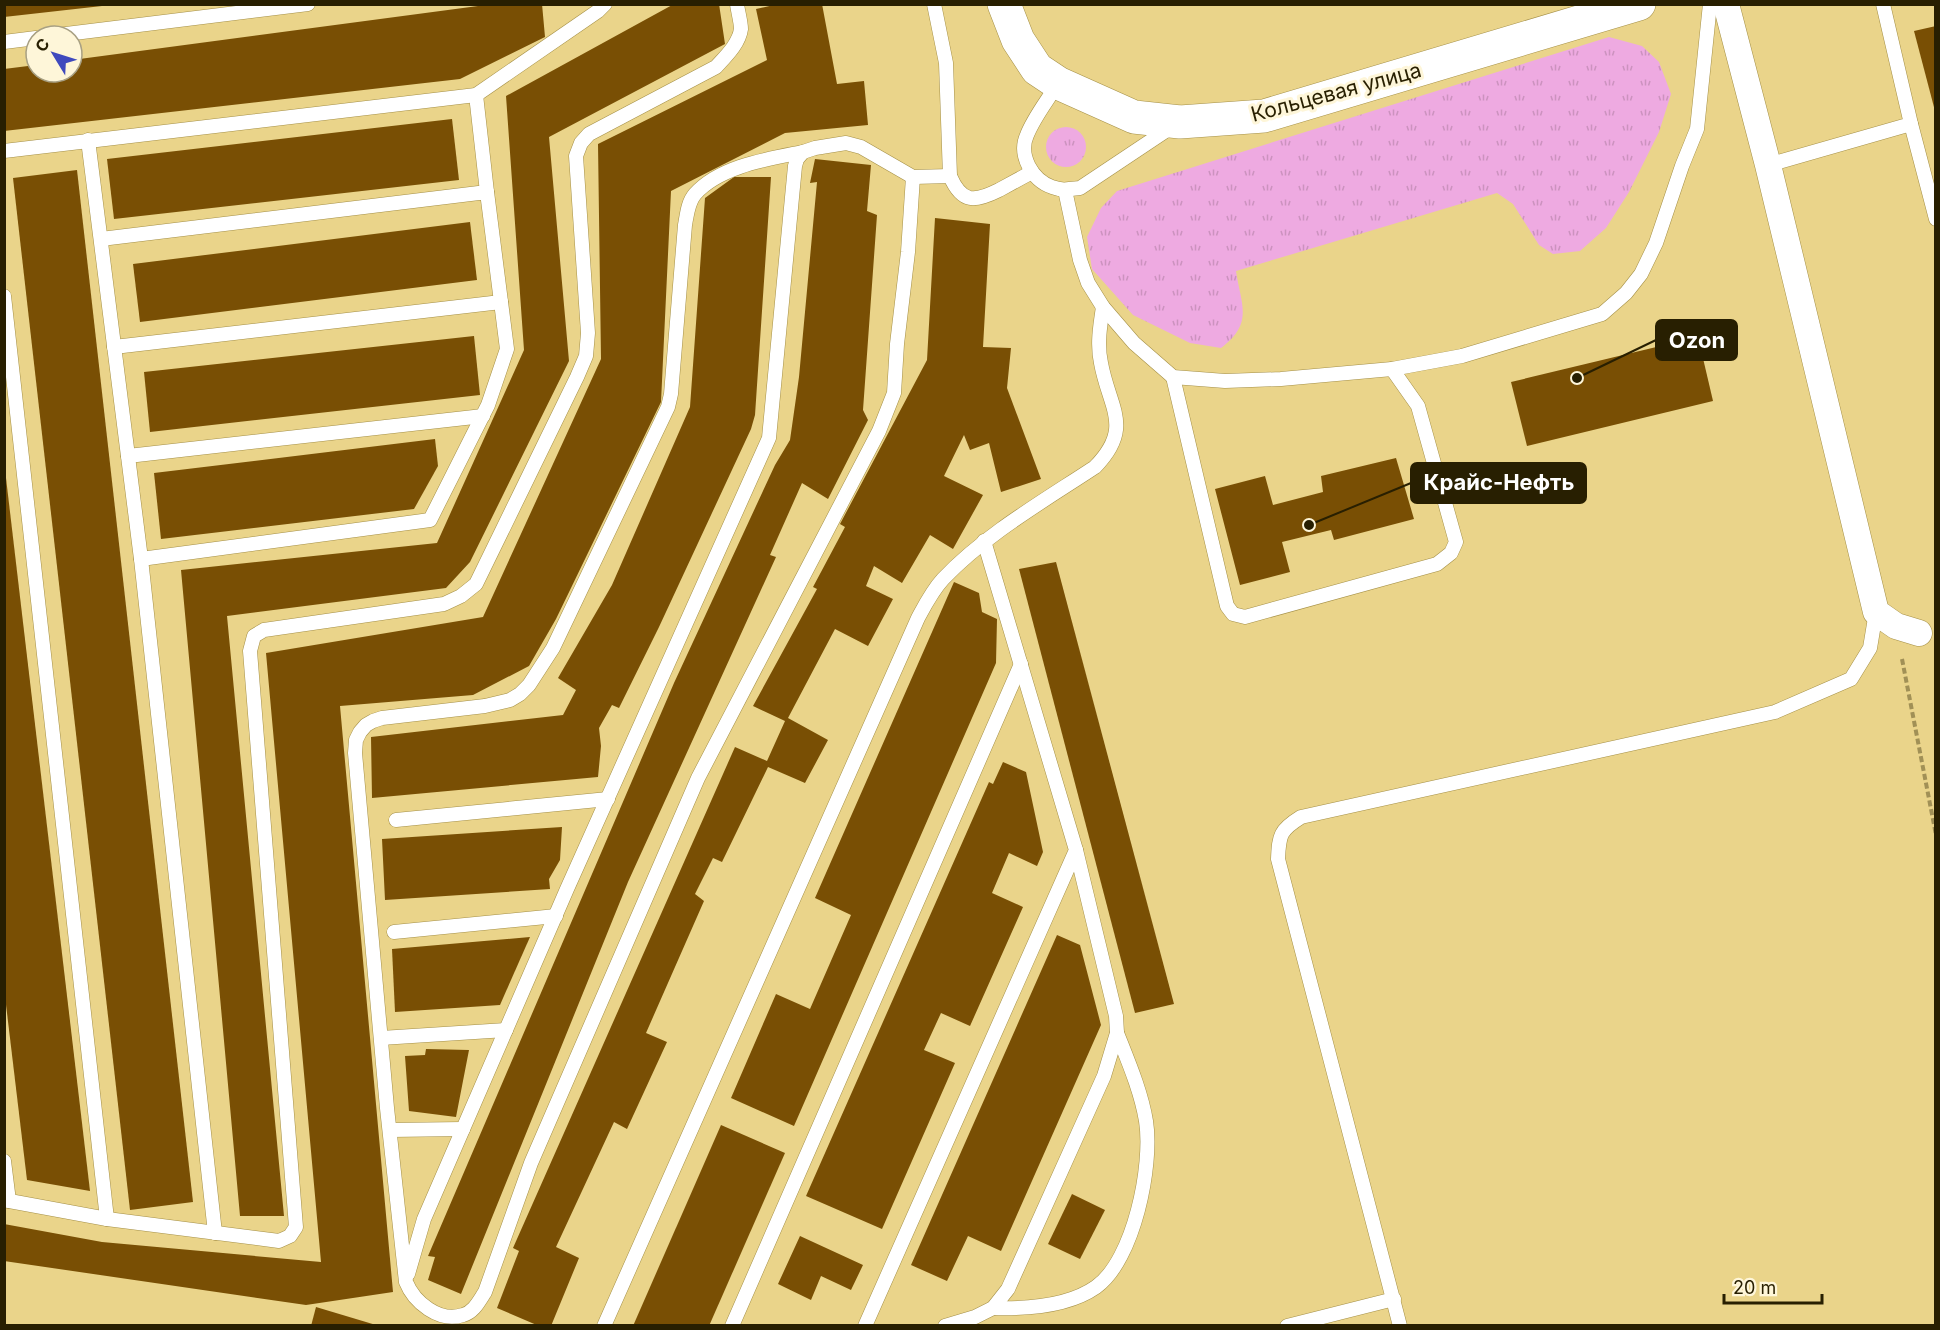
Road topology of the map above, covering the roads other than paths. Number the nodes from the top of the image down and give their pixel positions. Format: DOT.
graph roads {
  1 [pos="308,4"];
  2 [pos="604,4"];
  3 [pos="737,4"];
  4 [pos="934,4"];
  5 [pos="1004,4"];
  6 [pos="1639,4"];
  7 [pos="1710,4"];
  8 [pos="1726,4"];
  9 [pos="1882,4"];
  10 [pos="84,32"];
  11 [pos="24,40"];
  12 [pos="4,42"];
  13 [pos="1058,83"];
  14 [pos="476,95"];
  15 [pos="1180,122"];
  16 [pos="1911,124"];
  17 [pos="88,140"];
  18 [pos="4,151"];
  19 [pos="803,152"];
  20 [pos="1768,165"];
  21 [pos="1032,172"];
  22 [pos="950,176"];
  23 [pos="913,177"];
  24 [pos="1065,190"];
  25 [pos="488,192"];
  26 [pos="1935,219"];
  27 [pos="101,239"];
  28 [pos="4,296"];
  29 [pos="501,303"];
  30 [pos="1103,307"];
  31 [pos="114,348"];
  32 [pos="1392,369"];
  33 [pos="1173,377"];
  34 [pos="483,416"];
  35 [pos="128,456"];
  36 [pos="984,541"];
  37 [pos="141,559"];
  38 [pos="1907,626"];
  39 [pos="1021,664"];
  40 [pos="608,799"];
  41 [pos="396,820"];
  42 [pos="1076,850"];
  43 [pos="556,916"];
  44 [pos="394,932"];
  45 [pos="507,1030"];
  46 [pos="1117,1033"];
  47 [pos="381,1038"];
  48 [pos="390,1130"];
  49 [pos="463,1130"];
  50 [pos="4,1161"];
  51 [pos="7,1200"];
  52 [pos="107,1219"];
  53 [pos="215,1233"];
  54 [pos="406,1282"];
  55 [pos="1394,1299"];
  56 [pos="993,1308"];
  57 [pos="604,1326"];
  58 [pos="732,1326"];
  59 [pos="865,1326"];
  60 [pos="945,1326"];
  61 [pos="1287,1326"];
  62 [pos="1400,1326"];
  1 -- 10 [label="lane"];
  2 -- 14 [label="lane"];
  3 -- 53 [label="lane"];
  4 -- 22 [label="lane"];
  5 -- 13 [label="street, Кольцевая улица"];
  6 -- 15 [label="street, Кольцевая улица"];
  7 -- 32 [label="lane"];
  8 -- 20 [label="street"];
  9 -- 16 [label="lane"];
  11 -- 12 [label="lane"];
  13 -- 15 [label="street, Кольцевая улица"];
  13 -- 21 [label="lane"];
  14 -- 17 [label="lane"];
  14 -- 25 [label="lane"];
  15 -- 24 [label="lane"];
  16 -- 20 [label="lane"];
  16 -- 26 [label="lane"];
  17 -- 18 [label="lane"];
  17 -- 27 [label="lane"];
  19 -- 23 [label="lane"];
  19 -- 40 [label="lane"];
  19 -- 47 [label="lane"];
  20 -- 38 [label="street"];
  21 -- 22 [label="lane"];
  21 -- 24 [label="lane"];
  22 -- 23 [label="lane"];
  23 -- 54 [label="lane"];
  24 -- 30 [label="lane"];
  25 -- 27 [label="lane"];
  25 -- 29 [label="lane"];
  27 -- 31 [label="lane"];
  28 -- 52 [label="lane"];
  29 -- 31 [label="lane"];
  29 -- 34 [label="lane"];
  30 -- 33 [label="lane"];
  30 -- 36 [label="lane"];
  31 -- 35 [label="lane"];
  32 -- 33 [label="lane"];
  32 -- 33 [label="lane"];
  34 -- 35 [label="lane"];
  34 -- 37 [label="lane"];
  35 -- 37 [label="lane"];
  36 -- 39 [label="lane"];
  36 -- 57 [label="lane"];
  37 -- 53 [label="lane"];
  38 -- 55 [label="lane"];
  39 -- 42 [label="lane"];
  39 -- 58 [label="lane"];
  40 -- 41 [label="lane"];
  40 -- 43 [label="lane"];
  42 -- 46 [label="lane"];
  42 -- 59 [label="lane"];
  43 -- 44 [label="lane"];
  43 -- 45 [label="lane"];
  45 -- 47 [label="lane"];
  45 -- 49 [label="lane"];
  46 -- 56 [label="lane"];
  46 -- 56 [label="lane"];
  47 -- 48 [label="lane"];
  48 -- 49 [label="lane"];
  48 -- 54 [label="lane"];
  49 -- 54 [label="lane"];
  50 -- 51 [label="lane"];
  51 -- 52 [label="lane"];
  52 -- 53 [label="lane"];
  55 -- 61 [label="lane"];
  55 -- 62 [label="lane"];
  56 -- 60 [label="lane"];
}
